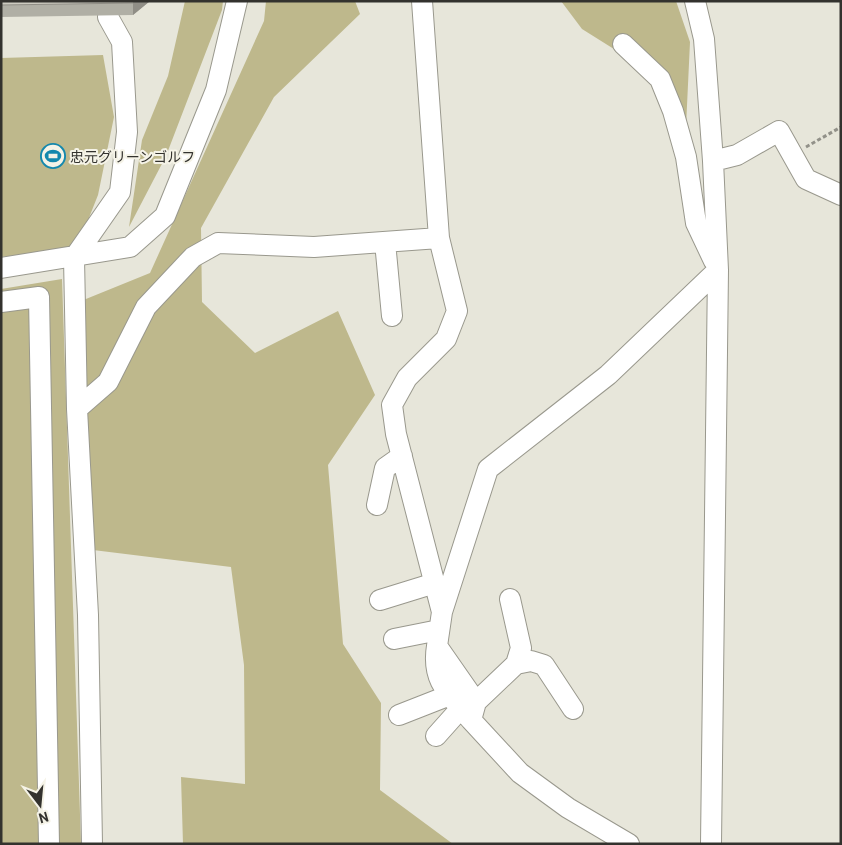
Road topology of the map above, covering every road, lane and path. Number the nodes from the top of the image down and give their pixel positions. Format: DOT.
graph roads {
  1 [pos="237,1"];
  2 [pos="422,1"];
  3 [pos="695,1"];
  4 [pos="108,17"];
  5 [pos="623,44"];
  6 [pos="841,127"];
  7 [pos="792,155"];
  8 [pos="714,161"];
  9 [pos="841,195"];
  10 [pos="439,238"];
  11 [pos="385,242"];
  12 [pos="74,258"];
  13 [pos="1,268"];
  14 [pos="718,270"];
  15 [pos="1,302"];
  16 [pos="392,316"];
  17 [pos="77,409"];
  18 [pos="402,456"];
  19 [pos="376,505"];
  20 [pos="435,583"];
  21 [pos="510,599"];
  22 [pos="380,600"];
  23 [pos="439,629"];
  24 [pos="394,639"];
  25 [pos="516,664"];
  26 [pos="464,706"];
  27 [pos="573,709"];
  28 [pos="399,715"];
  29 [pos="436,736"];
  30 [pos="49,844"];
  31 [pos="92,844"];
  32 [pos="629,844"];
  33 [pos="711,844"];
  1 -- 12 [label="street"];
  2 -- 10 [label="street"];
  3 -- 8 [label="street"];
  4 -- 12 [label="street"];
  5 -- 14 [label="street"];
  6 -- 7 [label="path"];
  7 -- 8 [label="street"];
  7 -- 9 [label="street"];
  8 -- 14 [label="street"];
  10 -- 11 [label="street"];
  10 -- 18 [label="street"];
  11 -- 16 [label="street"];
  11 -- 17 [label="street"];
  12 -- 13 [label="street"];
  12 -- 17 [label="street"];
  14 -- 23 [label="street"];
  14 -- 33 [label="street"];
  15 -- 30 [label="street"];
  17 -- 31 [label="street"];
  18 -- 19 [label="street"];
  18 -- 20 [label="street"];
  20 -- 22 [label="street"];
  20 -- 23 [label="street"];
  21 -- 25 [label="street"];
  23 -- 24 [label="street"];
  23 -- 26 [label="street"];
  23 -- 26 [label="street"];
  25 -- 26 [label="street"];
  25 -- 27 [label="street"];
  26 -- 28 [label="street"];
  26 -- 29 [label="street"];
  26 -- 32 [label="street"];
}
